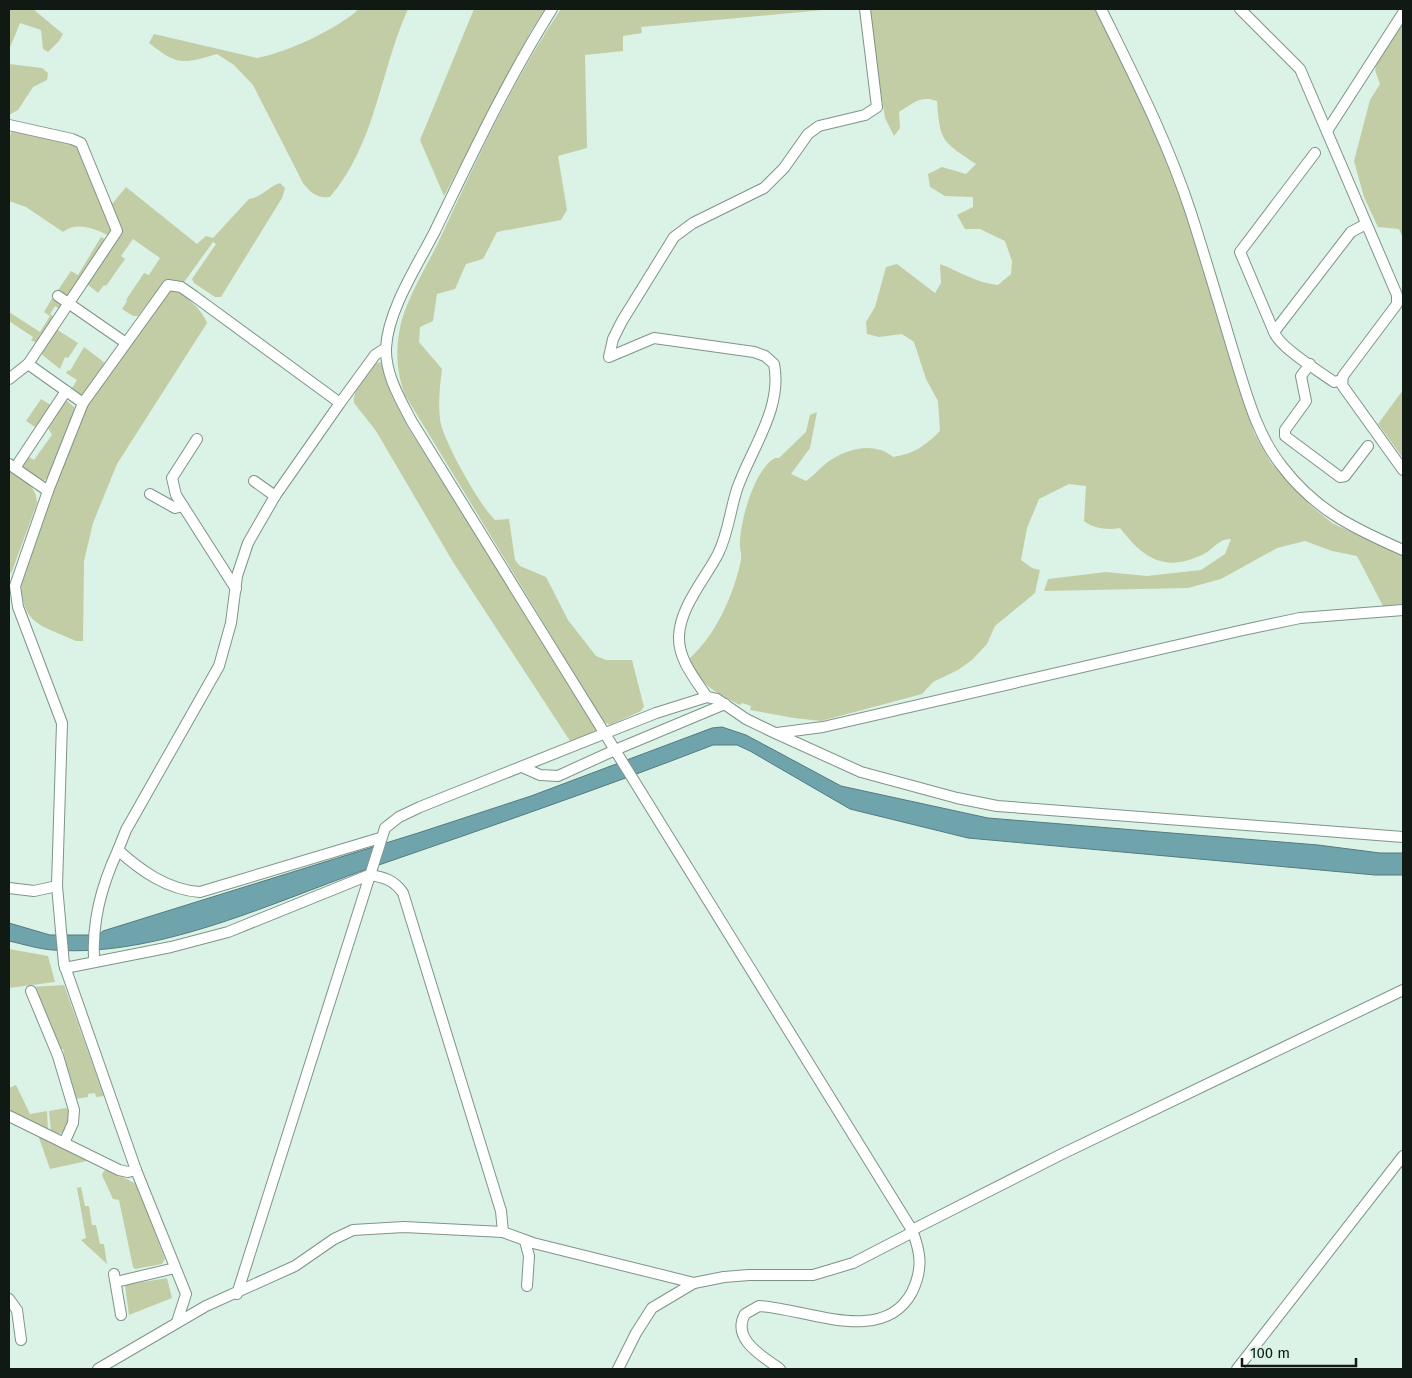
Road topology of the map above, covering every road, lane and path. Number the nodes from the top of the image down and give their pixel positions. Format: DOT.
graph roads {
  1 [pos="552,9"];
  2 [pos="865,9"];
  3 [pos="1101,9"];
  4 [pos="1240,9"];
  5 [pos="1403,13"];
  6 [pos="9,124"];
  7 [pos="1327,131"];
  8 [pos="1315,153"];
  9 [pos="1366,224"];
  10 [pos="58,296"];
  11 [pos="70,304"];
  12 [pos="1274,332"];
  13 [pos="126,343"];
  14 [pos="386,348"];
  15 [pos="28,364"];
  16 [pos="1310,364"];
  17 [pos="9,379"];
  18 [pos="1342,380"];
  19 [pos="66,391"];
  20 [pos="83,403"];
  21 [pos="340,404"];
  22 [pos="198,439"];
  23 [pos="1368,446"];
  24 [pos="12,466"];
  25 [pos="1403,470"];
  26 [pos="254,482"];
  27 [pos="48,491"];
  28 [pos="150,494"];
  29 [pos="275,496"];
  30 [pos="183,506"];
  31 [pos="1403,550"];
  32 [pos="9,577"];
  33 [pos="15,586"];
  34 [pos="236,589"];
  35 [pos="1403,610"];
  36 [pos="707,697"];
  37 [pos="725,704"];
  38 [pos="774,733"];
  39 [pos="606,734"];
  40 [pos="615,750"];
  41 [pos="522,767"];
  42 [pos="1403,836"];
  43 [pos="379,841"];
  44 [pos="118,850"];
  45 [pos="370,872"];
  46 [pos="57,886"];
  47 [pos="9,888"];
  48 [pos="94,962"];
  49 [pos="64,963"];
  50 [pos="1403,990"];
  51 [pos="31,991"];
  52 [pos="9,1116"];
  53 [pos="64,1143"];
  54 [pos="1403,1156"];
  55 [pos="136,1170"];
  56 [pos="913,1231"];
  57 [pos="503,1232"];
  58 [pos="525,1241"];
  59 [pos="176,1268"];
  60 [pos="664,1276"];
  61 [pos="694,1283"];
  62 [pos="527,1286"];
  63 [pos="237,1294"];
  64 [pos="667,1298"];
  65 [pos="9,1300"];
  66 [pos="121,1315"];
  67 [pos="177,1322"];
  68 [pos="14,1328"];
  69 [pos="21,1340"];
  70 [pos="98,1369"];
  71 [pos="618,1369"];
  72 [pos="780,1369"];
  73 [pos="1236,1369"];
  1 -- 14 [label="street"];
  2 -- 36 [label="street"];
  3 -- 31 [label="street"];
  4 -- 7 [label="street"];
  5 -- 7 [label="street"];
  6 -- 11 [label="street"];
  7 -- 9 [label="street"];
  8 -- 12 [label="street"];
  9 -- 12 [label="street"];
  9 -- 18 [label="street"];
  10 -- 11 [label="street"];
  11 -- 13 [label="street"];
  11 -- 15 [label="street"];
  12 -- 16 [label="street"];
  13 -- 20 [label="street"];
  13 -- 21 [label="street"];
  14 -- 21 [label="street"];
  14 -- 39 [label="street"];
  15 -- 17 [label="street"];
  15 -- 19 [label="street"];
  16 -- 18 [label="street"];
  16 -- 23 [label="street"];
  18 -- 25 [label="street"];
  19 -- 20 [label="street"];
  19 -- 24 [label="street"];
  20 -- 27 [label="street"];
  21 -- 29 [label="street"];
  22 -- 30 [label="street"];
  24 -- 27 [label="street"];
  26 -- 29 [label="street"];
  27 -- 33 [label="street"];
  28 -- 30 [label="street"];
  29 -- 34 [label="street"];
  30 -- 34 [label="street"];
  32 -- 33 [label="street"];
  33 -- 46 [label="street"];
  34 -- 44 [label="street"];
  35 -- 38 [label="street"];
  36 -- 37 [label="street"];
  36 -- 39 [label="street"];
  37 -- 38 [label="street"];
  37 -- 40 [label="street"];
  38 -- 42 [label="street"];
  39 -- 40 [label="street"];
  39 -- 41 [label="street"];
  40 -- 41 [label="street"];
  40 -- 56 [label="street"];
  41 -- 43 [label="street"];
  43 -- 44 [label="street"];
  43 -- 45 [label="street"];
  44 -- 48 [label="street"];
  45 -- 48 [label="street"];
  45 -- 57 [label="street"];
  45 -- 63 [label="street"];
  46 -- 47 [label="street"];
  46 -- 49 [label="street"];
  48 -- 49 [label="street"];
  49 -- 55 [label="street"];
  50 -- 56 [label="street"];
  51 -- 53 [label="street"];
  52 -- 53 [label="street"];
  53 -- 55 [label="street"];
  54 -- 73 [label="street"];
  55 -- 59 [label="street"];
  56 -- 61 [label="street"];
  56 -- 72 [label="street"];
  57 -- 58 [label="street"];
  57 -- 63 [label="street"];
  58 -- 60 [label="street"];
  58 -- 62 [label="street"];
  59 -- 66 [label="street"];
  59 -- 67 [label="street"];
  60 -- 61 [label="street"];
  60 -- 64 [label="street"];
  61 -- 64 [label="street"];
  63 -- 67 [label="street"];
  64 -- 71 [label="street"];
  65 -- 68 [label="street"];
  67 -- 70 [label="street"];
  68 -- 69 [label="street"];
}
